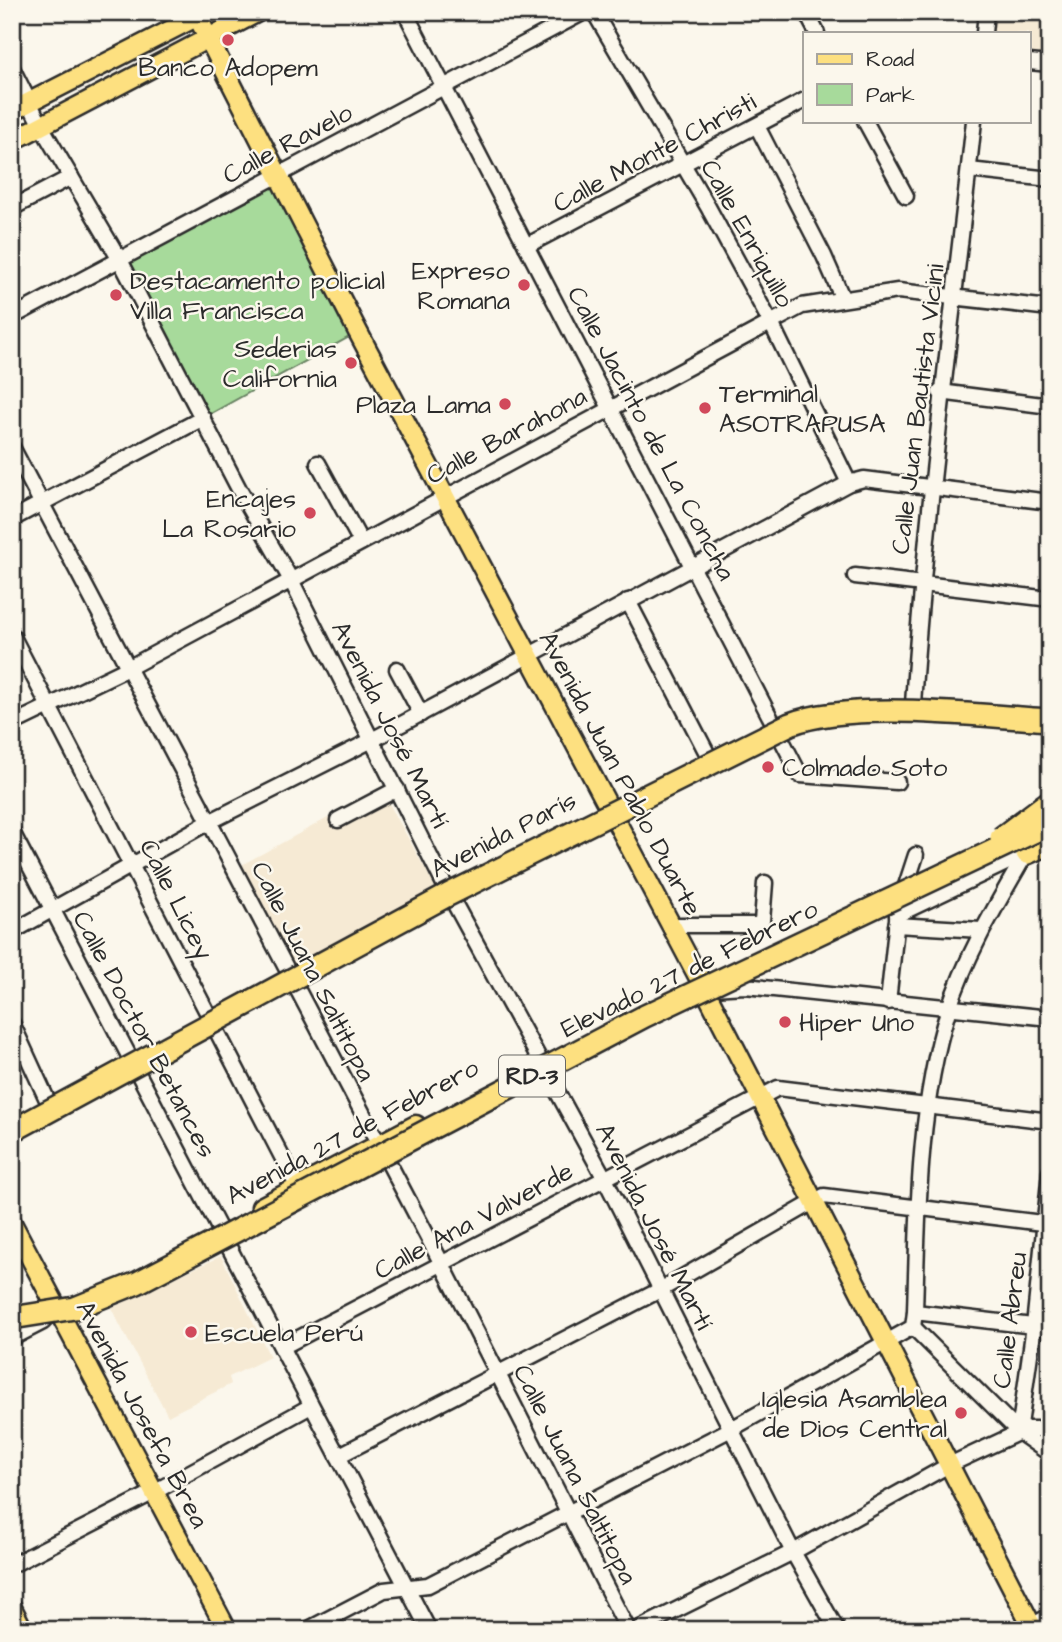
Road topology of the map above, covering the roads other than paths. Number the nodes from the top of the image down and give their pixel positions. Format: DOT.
graph roads {
  1 [pos="258,12"];
  2 [pos="407,12"];
  3 [pos="806,12"];
  4 [pos="985,12"];
  5 [pos="585,13"];
  6 [pos="200,14"];
  7 [pos="816,32"];
  8 [pos="984,32"];
  9 [pos="208,38"];
  10 [pos="1030,62"];
  11 [pos="1050,64"];
  12 [pos="12,68"];
  13 [pos="442,89"];
  14 [pos="803,101"];
  15 [pos="20,106"];
  16 [pos="866,122"];
  17 [pos="974,122"];
  18 [pos="41,126"];
  19 [pos="757,126"];
  20 [pos="12,141"];
  21 [pos="683,165"];
  22 [pos="969,170"];
  23 [pos="277,175"];
  24 [pos="71,177"];
  25 [pos="1050,179"];
  26 [pos="906,196"];
  27 [pos="12,208"];
  28 [pos="526,246"];
  29 [pos="120,260"];
  30 [pos="842,298"];
  31 [pos="956,298"];
  32 [pos="1050,308"];
  33 [pos="12,317"];
  34 [pos="772,325"];
  35 [pos="940,392"];
  36 [pos="1050,406"];
  37 [pos="608,408"];
  38 [pos="203,418"];
  39 [pos="12,447"];
  40 [pos="318,463"];
  41 [pos="849,484"];
  42 [pos="931,487"];
  43 [pos="447,495"];
  44 [pos="1050,502"];
  45 [pos="41,503"];
  46 [pos="12,519"];
  47 [pos="361,542"];
  48 [pos="695,568"];
  49 [pos="855,576"];
  50 [pos="290,580"];
  51 [pos="921,584"];
  52 [pos="1050,599"];
  53 [pos="628,601"];
  54 [pos="12,635"];
  55 [pos="530,655"];
  56 [pos="128,668"];
  57 [pos="397,670"];
  58 [pos="913,704"];
  59 [pos="49,705"];
  60 [pos="1050,711"];
  61 [pos="421,714"];
  62 [pos="1050,720"];
  63 [pos="12,724"];
  64 [pos="775,725"];
  65 [pos="372,740"];
  66 [pos="709,757"];
  67 [pos="897,782"];
  68 [pos="397,789"];
  69 [pos="1050,801"];
  70 [pos="610,809"];
  71 [pos="1050,812"];
  72 [pos="338,820"];
  73 [pos="209,822"];
  74 [pos="12,832"];
  75 [pos="1049,837"];
  76 [pos="1027,853"];
  77 [pos="916,855"];
  78 [pos="972,861"];
  79 [pos="132,866"];
  80 [pos="765,884"];
  81 [pos="908,885"];
  82 [pos="447,890"];
  83 [pos="52,909"];
  84 [pos="896,920"];
  85 [pos="671,925"];
  86 [pos="981,930"];
  87 [pos="12,932"];
  88 [pos="291,978"];
  89 [pos="702,985"];
  90 [pos="888,1002"];
  91 [pos="949,1009"];
  92 [pos="1050,1018"];
  93 [pos="212,1019"];
  94 [pos="12,1023"];
  95 [pos="541,1061"];
  96 [pos="130,1063"];
  97 [pos="759,1095"];
  98 [pos="926,1105"];
  99 [pos="50,1106"];
  100 [pos="1050,1121"];
  101 [pos="12,1128"];
  102 [pos="377,1145"];
  103 [pos="1050,1172"];
  104 [pos="605,1179"];
  105 [pos="298,1186"];
  106 [pos="811,1202"];
  107 [pos="918,1209"];
  108 [pos="12,1223"];
  109 [pos="1047,1224"];
  110 [pos="222,1231"];
  111 [pos="442,1264"];
  112 [pos="660,1290"];
  113 [pos="12,1308"];
  114 [pos="915,1312"];
  115 [pos="53,1315"];
  116 [pos="12,1318"];
  117 [pos="12,1325"];
  118 [pos="1034,1326"];
  119 [pos="913,1327"];
  120 [pos="1050,1328"];
  121 [pos="12,1338"];
  122 [pos="884,1343"];
  123 [pos="282,1347"];
  124 [pos="498,1375"];
  125 [pos="311,1406"];
  126 [pos="733,1428"];
  127 [pos="1050,1429"];
  128 [pos="1019,1432"];
  129 [pos="1050,1454"];
  130 [pos="338,1456"];
  131 [pos="949,1465"];
  132 [pos="154,1492"];
  133 [pos="568,1513"];
  134 [pos="793,1552"];
  135 [pos="12,1565"];
  136 [pos="408,1587"];
  137 [pos="12,1608"];
  138 [pos="1050,1616"];
  139 [pos="1029,1628"];
  140 [pos="23,1630"];
  141 [pos="227,1630"];
  142 [pos="307,1630"];
  143 [pos="429,1630"];
  144 [pos="628,1630"];
  145 [pos="636,1630"];
  146 [pos="837,1630"];
  1 -- 9 [label="main road"];
  2 -- 13 [label="street, Calle Jacinto de La Concha"];
  3 -- 7 [label="street"];
  4 -- 8 [label="street"];
  5 -- 13 [label="street, Calle Ravelo"];
  5 -- 21 [label="street, Calle Enriquillo"];
  6 -- 9 [label="main road, Avenida Juan Pablo Duarte"];
  6 -- 15 [label="main road"];
  9 -- 18 [label="main road"];
  9 -- 23 [label="main road, Avenida Juan Pablo Duarte"];
  10 -- 11 [label="street"];
  12 -- 15 [label="street, Avenida José Martí"];
  13 -- 23 [label="street, Calle Ravelo"];
  13 -- 28 [label="street, Calle Jacinto de La Concha"];
  14 -- 19 [label="street, Calle Monte Christi"];
  15 -- 18 [label="street, Avenida José Martí"];
  16 -- 26 [label="street"];
  17 -- 22 [label="street, Calle Juan Bautista Vicini"];
  18 -- 20 [label="main road"];
  18 -- 24 [label="street, Avenida José Martí"];
  19 -- 21 [label="street, Calle Monte Christi"];
  19 -- 30 [label="street"];
  21 -- 28 [label="street, Calle Monte Christi"];
  21 -- 34 [label="street, Calle Enriquillo"];
  22 -- 25 [label="street"];
  22 -- 31 [label="street, Calle Juan Bautista Vicini"];
  23 -- 29 [label="street, Calle Ravelo"];
  23 -- 43 [label="main road, Avenida Juan Pablo Duarte"];
  24 -- 27 [label="street"];
  24 -- 29 [label="street, Avenida José Martí"];
  28 -- 37 [label="street, Calle Jacinto de La Concha"];
  29 -- 33 [label="street, Calle Ravelo"];
  29 -- 38 [label="street, Avenida José Martí"];
  30 -- 31 [label="street, Calle Barahona"];
  30 -- 34 [label="street, Calle Barahona"];
  31 -- 32 [label="street, Calle Barahona"];
  31 -- 35 [label="street, Calle Juan Bautista Vicini"];
  34 -- 37 [label="street, Calle Barahona"];
  34 -- 41 [label="street, Calle Enriquillo"];
  35 -- 36 [label="street"];
  35 -- 42 [label="street, Calle Juan Bautista Vicini"];
  37 -- 43 [label="street, Calle Barahona"];
  37 -- 48 [label="street, Calle Jacinto de La Concha"];
  38 -- 45 [label="street"];
  38 -- 50 [label="street, Avenida José Martí"];
  39 -- 45 [label="street, Calle Juana Saltitopa"];
  40 -- 47 [label="street"];
  41 -- 42 [label="street"];
  41 -- 48 [label="street"];
  42 -- 44 [label="street"];
  42 -- 51 [label="street, Calle Juan Bautista Vicini"];
  43 -- 47 [label="street, Calle Barahona"];
  43 -- 55 [label="main road, Avenida Juan Pablo Duarte"];
  45 -- 46 [label="street"];
  45 -- 56 [label="street, Calle Juana Saltitopa"];
  47 -- 50 [label="street, Calle Barahona"];
  48 -- 53 [label="street"];
  48 -- 64 [label="street, Calle Jacinto de La Concha"];
  49 -- 51 [label="street"];
  50 -- 56 [label="street, Calle Barahona"];
  50 -- 65 [label="street, Avenida José Martí"];
  51 -- 52 [label="street"];
  51 -- 58 [label="street, Calle Juan Bautista Vicini"];
  53 -- 55 [label="street"];
  53 -- 66 [label="street"];
  54 -- 59 [label="street, Calle Licey"];
  55 -- 61 [label="street"];
  55 -- 70 [label="main road, Avenida Juan Pablo Duarte"];
  56 -- 59 [label="street, Calle Barahona"];
  56 -- 73 [label="street, Calle Juana Saltitopa"];
  57 -- 61 [label="street"];
  58 -- 60 [label="main road, Avenida París"];
  58 -- 64 [label="main road, Avenida París"];
  59 -- 63 [label="street, Calle Barahona"];
  59 -- 79 [label="street, Calle Licey"];
  61 -- 65 [label="street"];
  62 -- 101 [label="highway, bridge"];
  64 -- 66 [label="main road, Avenida París"];
  64 -- 67 [label="street, Calle Jacinto de La Concha"];
  65 -- 68 [label="street, Avenida José Martí"];
  65 -- 73 [label="street"];
  66 -- 70 [label="main road, Avenida París"];
  68 -- 72 [label="street"];
  68 -- 82 [label="street, Avenida José Martí"];
  69 -- 78 [label="highway, bridge"];
  70 -- 82 [label="main road, Avenida París"];
  70 -- 85 [label="main road, Avenida Juan Pablo Duarte"];
  71 -- 76 [label="street"];
  71 -- 81 [label="main road, Avenida 27 de Febrero / RD-3"];
  73 -- 79 [label="street"];
  73 -- 88 [label="street, Calle Juana Saltitopa"];
  74 -- 83 [label="street, Calle Doctor Betances"];
  75 -- 76 [label="highway"];
  75 -- 78 [label="highway, Elevado 27 de Febrero / RD-3, bridge"];
  76 -- 84 [label="street"];
  76 -- 86 [label="street"];
  77 -- 81 [label="street"];
  78 -- 116 [label="highway, Elevado 27 de Febrero / RD-3, bridge"];
  79 -- 83 [label="street"];
  79 -- 93 [label="street, Calle Licey"];
  80 -- 85 [label="street"];
  81 -- 84 [label="street"];
  81 -- 89 [label="main road, Avenida 27 de Febrero / RD-3"];
  82 -- 88 [label="main road, Avenida París"];
  82 -- 95 [label="street, Avenida José Martí"];
  83 -- 87 [label="street"];
  83 -- 96 [label="street, Calle Doctor Betances"];
  84 -- 86 [label="street"];
  84 -- 90 [label="street"];
  85 -- 89 [label="main road, Avenida Juan Pablo Duarte"];
  86 -- 91 [label="street"];
  88 -- 93 [label="main road, Avenida París"];
  88 -- 102 [label="street, Calle Juana Saltitopa"];
  89 -- 90 [label="street"];
  89 -- 95 [label="main road, Avenida 27 de Febrero / RD-3"];
  89 -- 97 [label="main road, Avenida Juan Pablo Duarte"];
  90 -- 91 [label="street"];
  91 -- 92 [label="street"];
  91 -- 98 [label="street"];
  93 -- 96 [label="main road, Avenida París"];
  93 -- 105 [label="street, Calle Licey"];
  94 -- 99 [label="street"];
  95 -- 102 [label="main road, Avenida 27 de Febrero / RD-3"];
  95 -- 104 [label="street, Avenida José Martí"];
  96 -- 99 [label="main road, Avenida París"];
  96 -- 110 [label="street, Calle Doctor Betances"];
  97 -- 98 [label="street, Calle Ana Valverde"];
  97 -- 104 [label="street, Calle Ana Valverde"];
  97 -- 106 [label="main road, Avenida Juan Pablo Duarte"];
  98 -- 100 [label="street, Calle Ana Valverde"];
  98 -- 107 [label="street"];
  99 -- 101 [label="main road, Avenida París"];
  102 -- 105 [label="main road, Avenida 27 de Febrero / RD-3"];
  102 -- 111 [label="street, Calle Juana Saltitopa"];
  103 -- 109 [label="street, Calle Abreu"];
  104 -- 111 [label="street, Calle Ana Valverde"];
  104 -- 112 [label="street, Avenida José Martí"];
  105 -- 110 [label="main road, Avenida 27 de Febrero / RD-3"];
  106 -- 107 [label="street"];
  106 -- 112 [label="street"];
  106 -- 122 [label="main road, Avenida Juan Pablo Duarte"];
  107 -- 109 [label="street"];
  107 -- 114 [label="street"];
  108 -- 115 [label="main road, Avenida Josefa Brea"];
  109 -- 118 [label="street, Calle Abreu"];
  110 -- 115 [label="main road, Avenida 27 de Febrero / RD-3"];
  110 -- 123 [label="street, Calle Doctor Betances"];
  111 -- 123 [label="street, Calle Ana Valverde"];
  111 -- 124 [label="street, Calle Juana Saltitopa"];
  112 -- 124 [label="street"];
  112 -- 126 [label="street, Avenida José Martí"];
  113 -- 115 [label="main road, Avenida 27 de Febrero"];
  114 -- 118 [label="street"];
  114 -- 119 [label="street"];
  115 -- 117 [label="main road"];
  115 -- 121 [label="street"];
  115 -- 132 [label="main road, Avenida Josefa Brea"];
  118 -- 120 [label="street"];
  118 -- 128 [label="street, Calle Abreu"];
  119 -- 122 [label="street"];
  119 -- 128 [label="street"];
  122 -- 126 [label="street"];
  122 -- 131 [label="main road, Avenida Juan Pablo Duarte"];
  123 -- 125 [label="street, Calle Doctor Betances"];
  124 -- 130 [label="street"];
  124 -- 133 [label="street, Calle Juana Saltitopa"];
  125 -- 130 [label="street, Calle Doctor Betances"];
  125 -- 132 [label="street"];
  126 -- 133 [label="street"];
  126 -- 134 [label="street, Avenida José Martí"];
  127 -- 128 [label="street"];
  128 -- 129 [label="street"];
  128 -- 131 [label="street"];
  130 -- 136 [label="street, Calle Doctor Betances"];
  131 -- 134 [label="street"];
  131 -- 139 [label="main road, Avenida Juan Pablo Duarte"];
  132 -- 135 [label="street"];
  132 -- 141 [label="main road, Avenida Josefa Brea"];
  133 -- 136 [label="street"];
  133 -- 144 [label="street, Calle Juana Saltitopa"];
  134 -- 145 [label="street"];
  134 -- 146 [label="street, Avenida José Martí"];
  136 -- 142 [label="street"];
  136 -- 143 [label="street, Calle Doctor Betances"];
  137 -- 140 [label="main road"];
  138 -- 139 [label="street"];
}
